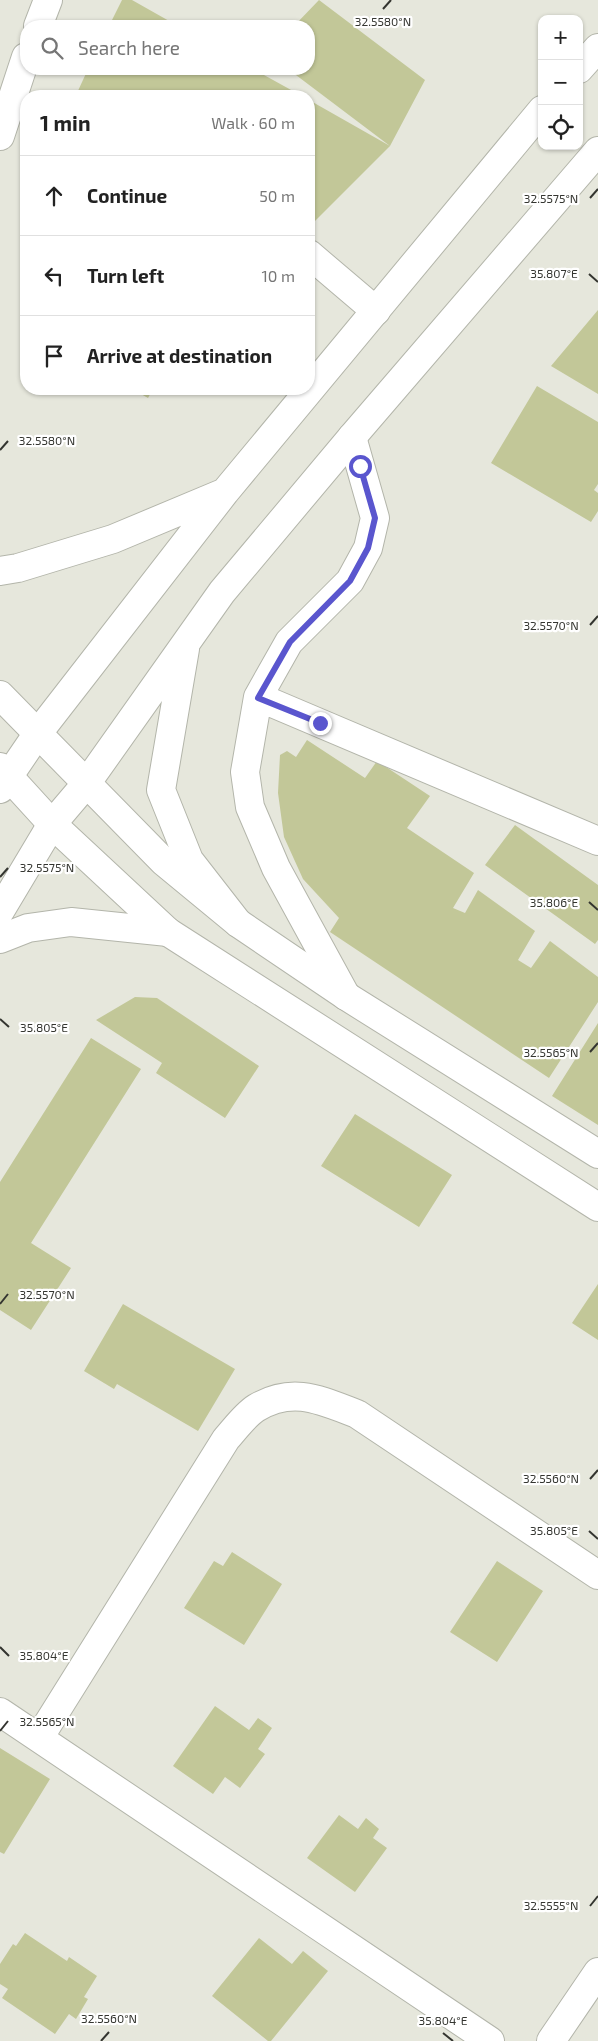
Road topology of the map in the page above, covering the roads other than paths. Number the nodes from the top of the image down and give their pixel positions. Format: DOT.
graph roads {
  1 [pos="48,0"];
  2 [pos="40,20"];
  3 [pos="598,48"];
  4 [pos="583,65"];
  5 [pos="24,75"];
  6 [pos="23,90"];
  7 [pos="20,98"];
  8 [pos="538,115"];
  9 [pos="0,136"];
  10 [pos="598,151"];
  11 [pos="315,259"];
  12 [pos="376,311"];
  13 [pos="315,384"];
  14 [pos="306,395"];
  15 [pos="352,437"];
  16 [pos="225,492"];
  17 [pos="0,571"];
  18 [pos="186,642"];
  19 [pos="0,695"];
  20 [pos="258,698"];
  21 [pos="38,733"];
  22 [pos="3,778"];
  23 [pos="86,784"];
  24 [pos="52,824"];
  25 [pos="598,841"];
  26 [pos="0,911"];
  27 [pos="238,924"];
  28 [pos="168,932"];
  29 [pos="0,939"];
  30 [pos="346,996"];
  31 [pos="598,1154"];
  32 [pos="598,1207"];
  33 [pos="598,1575"];
  34 [pos="0,1712"];
  35 [pos="39,1738"];
  36 [pos="598,1972"];
  37 [pos="490,2041"];
  38 [pos="551,2041"];
  1 -- 2 [label="main road"];
  3 -- 4 [label="main road"];
  5 -- 6 [label="main road"];
  7 -- 9 [label="main road"];
  8 -- 12 [label="main road"];
  10 -- 15 [label="main road"];
  11 -- 12 [label="main road"];
  12 -- 13 [label="main road"];
  14 -- 16 [label="main road"];
  15 -- 18 [label="main road"];
  15 -- 20 [label="main road"];
  16 -- 17 [label="main road"];
  16 -- 21 [label="main road"];
  18 -- 23 [label="main road"];
  18 -- 27 [label="main road"];
  19 -- 21 [label="main road"];
  20 -- 25 [label="main road"];
  20 -- 30 [label="main road"];
  21 -- 22 [label="main road"];
  21 -- 23 [label="main road"];
  22 -- 24 [label="main road"];
  23 -- 24 [label="main road"];
  23 -- 27 [label="main road"];
  24 -- 26 [label="main road"];
  24 -- 28 [label="main road"];
  27 -- 30 [label="main road"];
  28 -- 29 [label="main road"];
  28 -- 32 [label="main road"];
  30 -- 31 [label="main road"];
  33 -- 35 [label="main road"];
  34 -- 35 [label="main road"];
  35 -- 37 [label="main road"];
  36 -- 38 [label="main road"];
}
